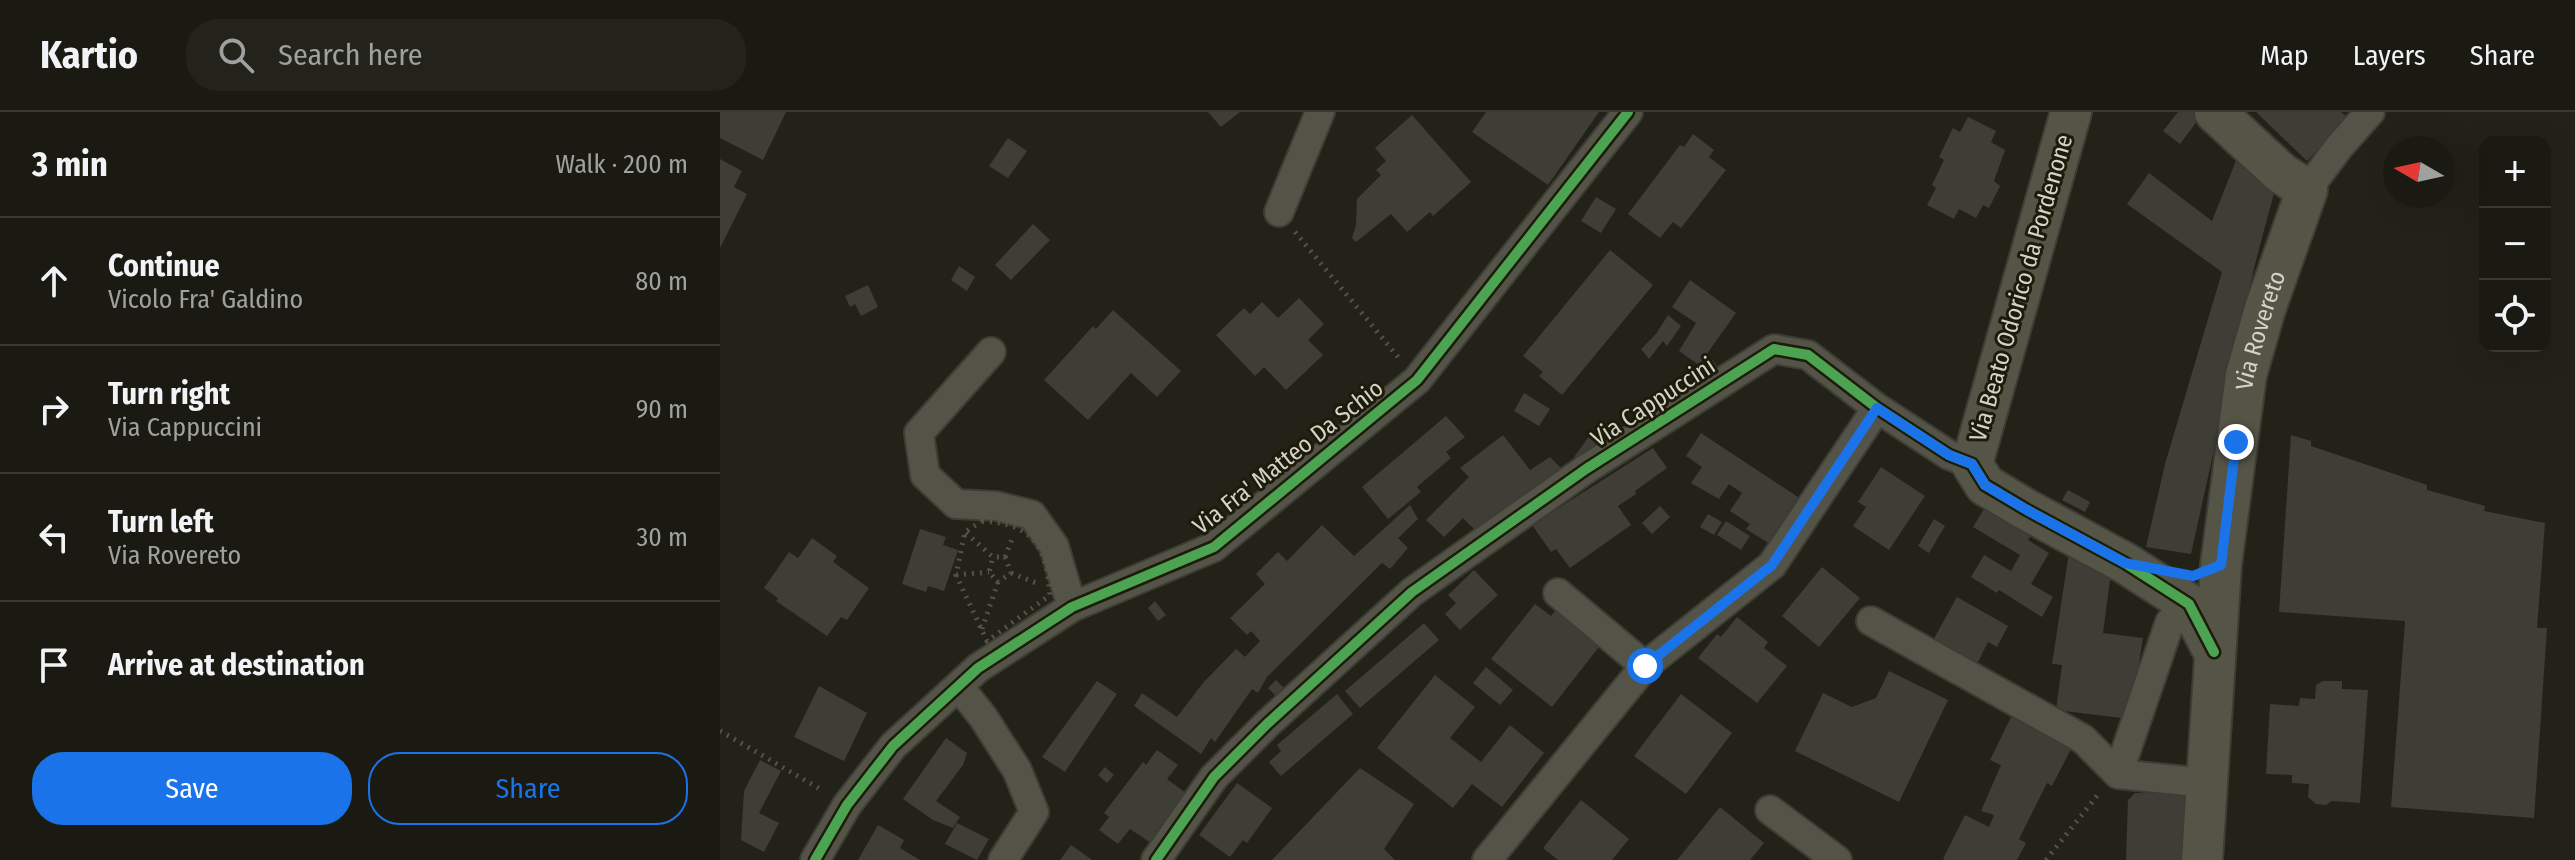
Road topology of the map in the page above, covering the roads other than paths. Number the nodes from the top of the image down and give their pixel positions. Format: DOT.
graph roads {
  1 [pos="1320,112"];
  2 [pos="1628,112"];
  3 [pos="2071,112"];
  4 [pos="2215,112"];
  5 [pos="2370,112"];
  6 [pos="2307,190"];
  7 [pos="1279,212"];
  8 [pos="991,352"];
  9 [pos="1877,408"];
  10 [pos="1972,464"];
  11 [pos="2125,563"];
  12 [pos="2221,565"];
  13 [pos="1558,593"];
  14 [pos="2189,604"];
  15 [pos="1072,607"];
  16 [pos="1871,621"];
  17 [pos="2214,652"];
  18 [pos="1645,666"];
  19 [pos="959,687"];
  20 [pos="2118,774"];
  21 [pos="2206,783"];
  22 [pos="1770,810"];
  23 [pos="815,860"];
  24 [pos="1003,860"];
  25 [pos="1156,860"];
  26 [pos="1487,860"];
  27 [pos="1837,860"];
  28 [pos="2202,860"];
  1 -- 7 [label="street"];
  2 -- 15 [label="street, Via Fra' Matteo Da Schio"];
  3 -- 10 [label="street, Via Beato Odorico da Pordenone"];
  4 -- 6 [label="street"];
  5 -- 6 [label="street"];
  6 -- 12 [label="street, Via Rovereto"];
  8 -- 15 [label="street"];
  9 -- 10 [label="street, Via Cappuccini"];
  9 -- 18 [label="street"];
  9 -- 25 [label="street, Via Cappuccini"];
  10 -- 11 [label="street, Via Cappuccini"];
  11 -- 12 [label="street, Via Cappuccini"];
  11 -- 14 [label="street, Via Cappuccini"];
  12 -- 17 [label="street, Via Rovereto"];
  13 -- 18 [label="street"];
  14 -- 17 [label="street, Via Cappuccini"];
  14 -- 20 [label="street"];
  15 -- 19 [label="street, Via Fra' Matteo Da Schio"];
  16 -- 20 [label="street"];
  17 -- 21 [label="street, Via Rovereto"];
  18 -- 26 [label="street"];
  19 -- 23 [label="street, Via Fra' Matteo Da Schio"];
  19 -- 24 [label="street"];
  20 -- 21 [label="street"];
  21 -- 28 [label="street, Via Rovereto"];
  22 -- 27 [label="street"];
}
